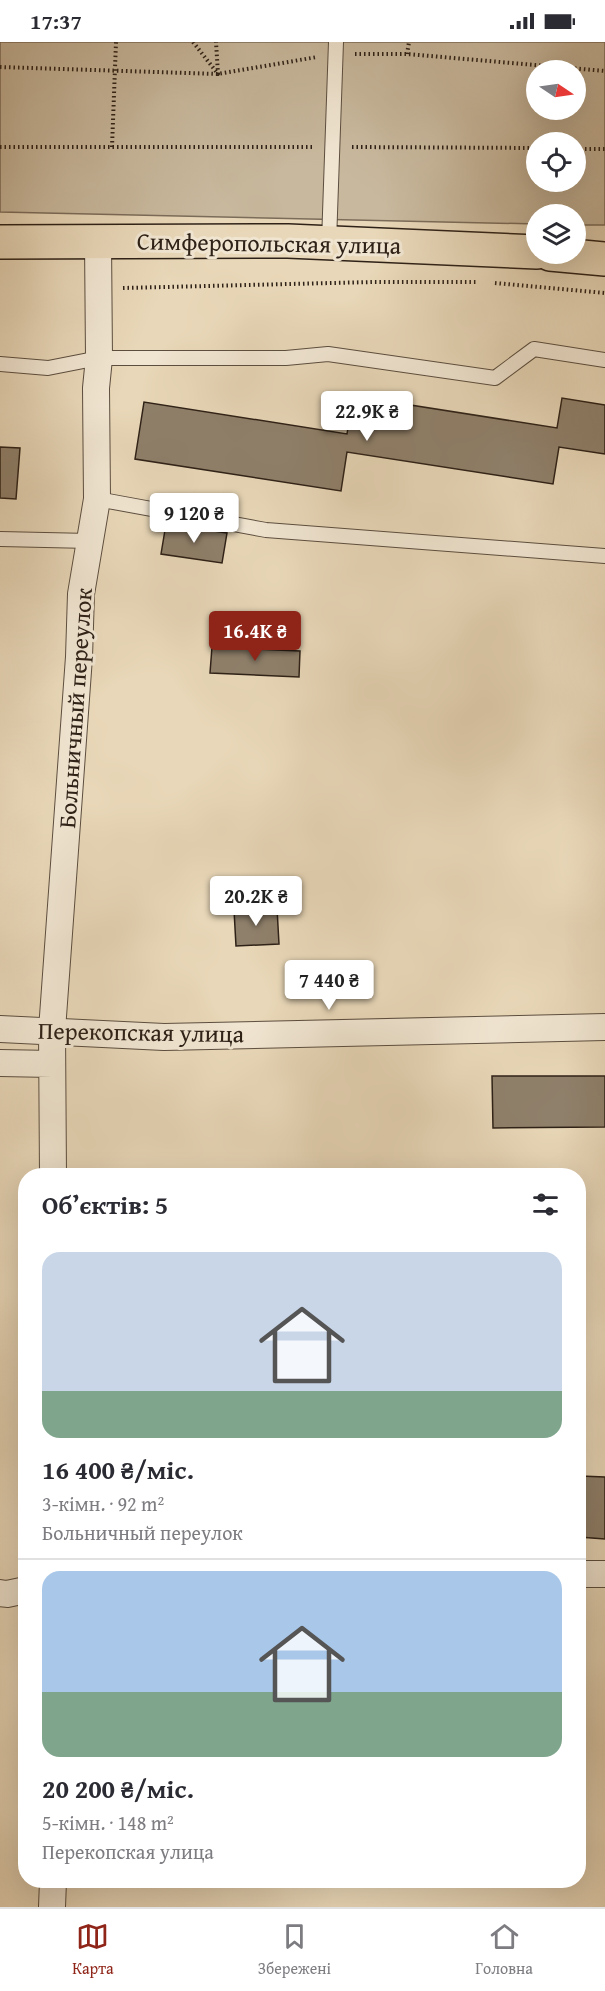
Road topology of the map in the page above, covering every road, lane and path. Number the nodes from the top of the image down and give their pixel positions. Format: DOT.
graph roads {
  1 [pos="116,42"];
  2 [pos="193,42"];
  3 [pos="216,42"];
  4 [pos="409,42"];
  5 [pos="336,48"];
  6 [pos="407,54"];
  7 [pos="0,67"];
  8 [pos="116,71"];
  9 [pos="605,71"];
  10 [pos="218,74"];
  11 [pos="0,147"];
  12 [pos="112,147"];
  13 [pos="332,147"];
  14 [pos="526,148"];
  15 [pos="586,148"];
  16 [pos="605,149"];
  17 [pos="98,241"];
  18 [pos="0,242"];
  19 [pos="329,242"];
  20 [pos="526,251"];
  21 [pos="586,257"];
  22 [pos="605,259"];
  23 [pos="482,282"];
  24 [pos="492,282"];
  25 [pos="98,289"];
  26 [pos="605,293"];
  27 [pos="99,358"];
  28 [pos="605,360"];
  29 [pos="0,364"];
  30 [pos="97,499"];
  31 [pos="0,539"];
  32 [pos="90,541"];
  33 [pos="605,556"];
  34 [pos="605,1027"];
  35 [pos="0,1029"];
  36 [pos="52,1030"];
  37 [pos="0,1063"];
  38 [pos="52,1064"];
  39 [pos="53,1168"];
  40 [pos="586,1574"];
  41 [pos="605,1574"];
  42 [pos="18,1592"];
  43 [pos="0,1593"];
  44 [pos="52,1888"];
  45 [pos="52,1907"];
  1 -- 8 [label="path"];
  2 -- 10 [label="path"];
  3 -- 10 [label="path"];
  4 -- 6 [label="path"];
  5 -- 6 [label="path"];
  5 -- 10 [label="path"];
  5 -- 13 [label="lane"];
  6 -- 9 [label="path"];
  7 -- 8 [label="path"];
  8 -- 10 [label="path"];
  8 -- 12 [label="path"];
  11 -- 12 [label="path"];
  12 -- 13 [label="path"];
  13 -- 14 [label="path"];
  13 -- 19 [label="lane"];
  15 -- 16 [label="path"];
  17 -- 18 [label="highway, Симферопольская улица"];
  17 -- 19 [label="highway, Симферопольская улица"];
  17 -- 25 [label="street, Больничный переулок"];
  19 -- 20 [label="highway, Симферопольская улица"];
  21 -- 22 [label="highway"];
  23 -- 25 [label="path"];
  24 -- 26 [label="path"];
  25 -- 27 [label="street, Больничный переулок"];
  27 -- 28 [label="lane"];
  27 -- 29 [label="lane"];
  27 -- 30 [label="street, Больничный переулок"];
  30 -- 32 [label="street, Больничный переулок"];
  30 -- 33 [label="lane"];
  31 -- 32 [label="lane"];
  32 -- 36 [label="street, Больничный переулок"];
  34 -- 36 [label="street, Перекопская улица"];
  35 -- 36 [label="street, Перекопская улица"];
  36 -- 38 [label="street, Больничный переулок"];
  37 -- 38 [label="street, Перекопская улица"];
  38 -- 39 [label="street, Больничный переулок"];
  40 -- 41 [label="street"];
  42 -- 43 [label="street"];
  44 -- 45 [label="street"];
}
